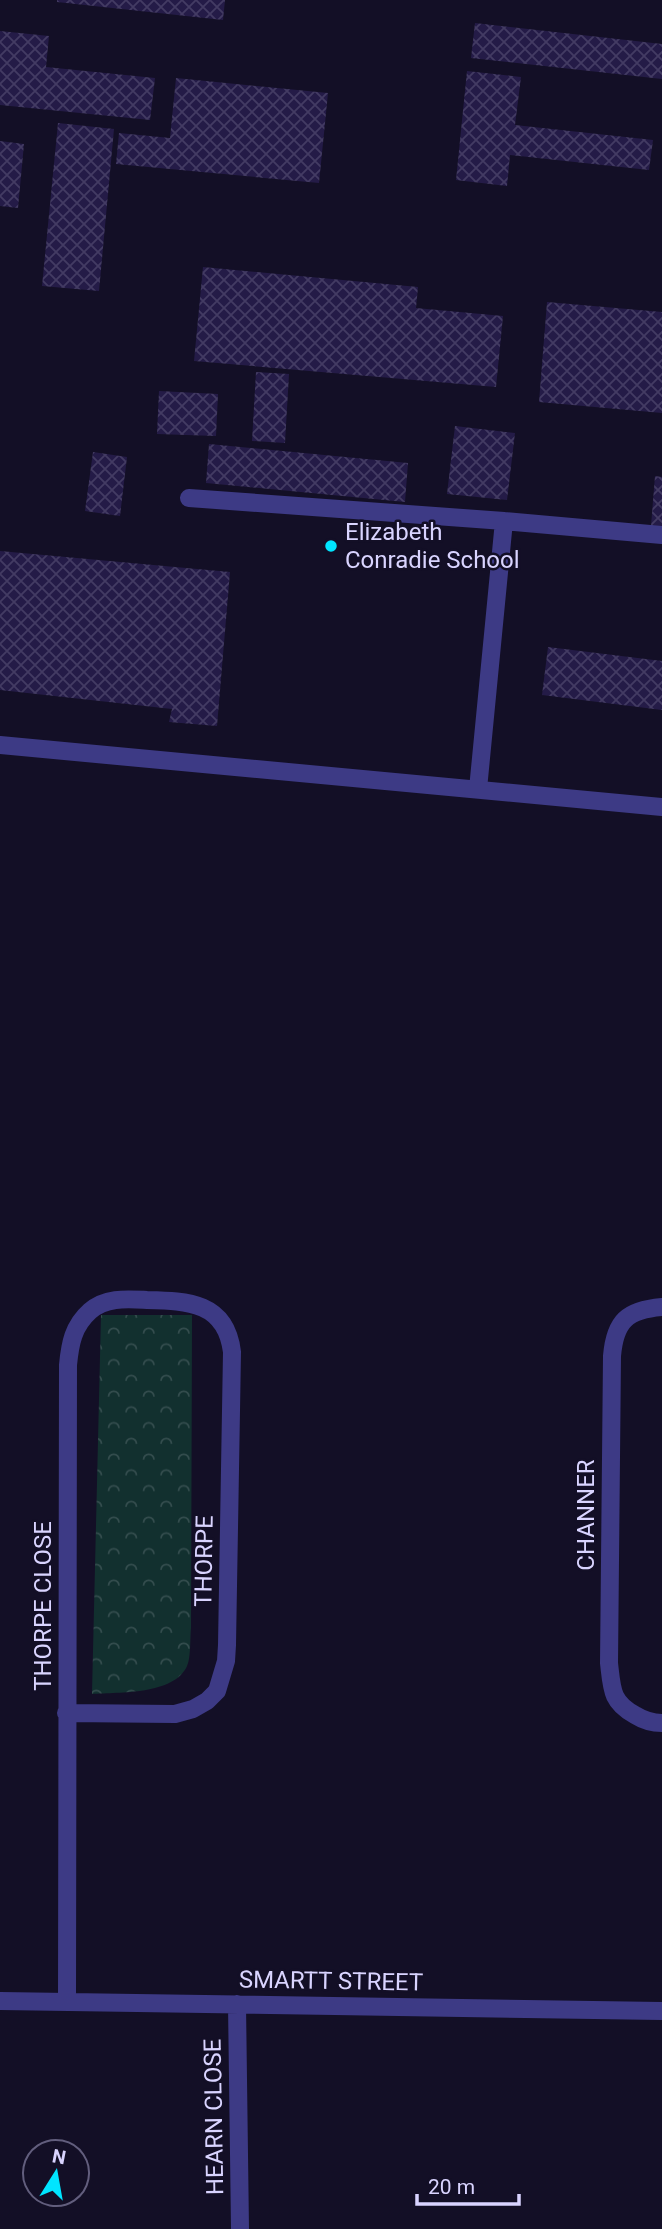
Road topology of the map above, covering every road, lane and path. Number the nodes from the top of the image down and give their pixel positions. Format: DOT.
graph roads {
  1 [pos="189,498"];
  2 [pos="504,521"];
  3 [pos="662,535"];
  4 [pos="0,744"];
  5 [pos="478,789"];
  6 [pos="662,807"];
  7 [pos="181,1300"];
  8 [pos="662,1307"];
  9 [pos="66,1713"];
  10 [pos="662,1723"];
  11 [pos="0,2001"];
  12 [pos="67,2001"];
  13 [pos="237,2004"];
  14 [pos="662,2011"];
  15 [pos="240,2229"];
  1 -- 2 [label="street"];
  2 -- 3 [label="street"];
  2 -- 5 [label="street"];
  4 -- 5 [label="street"];
  5 -- 6 [label="street"];
  7 -- 9 [label="street, THORPE CLOSE"];
  7 -- 9 [label="street, THORPE"];
  8 -- 10 [label="street, CHANNER"];
  9 -- 12 [label="street, THORPE CLOSE"];
  11 -- 12 [label="street, SMARTT STREET"];
  12 -- 13 [label="street, SMARTT STREET"];
  13 -- 14 [label="street, SMARTT STREET"];
  13 -- 15 [label="street, HEARN CLOSE"];
}
